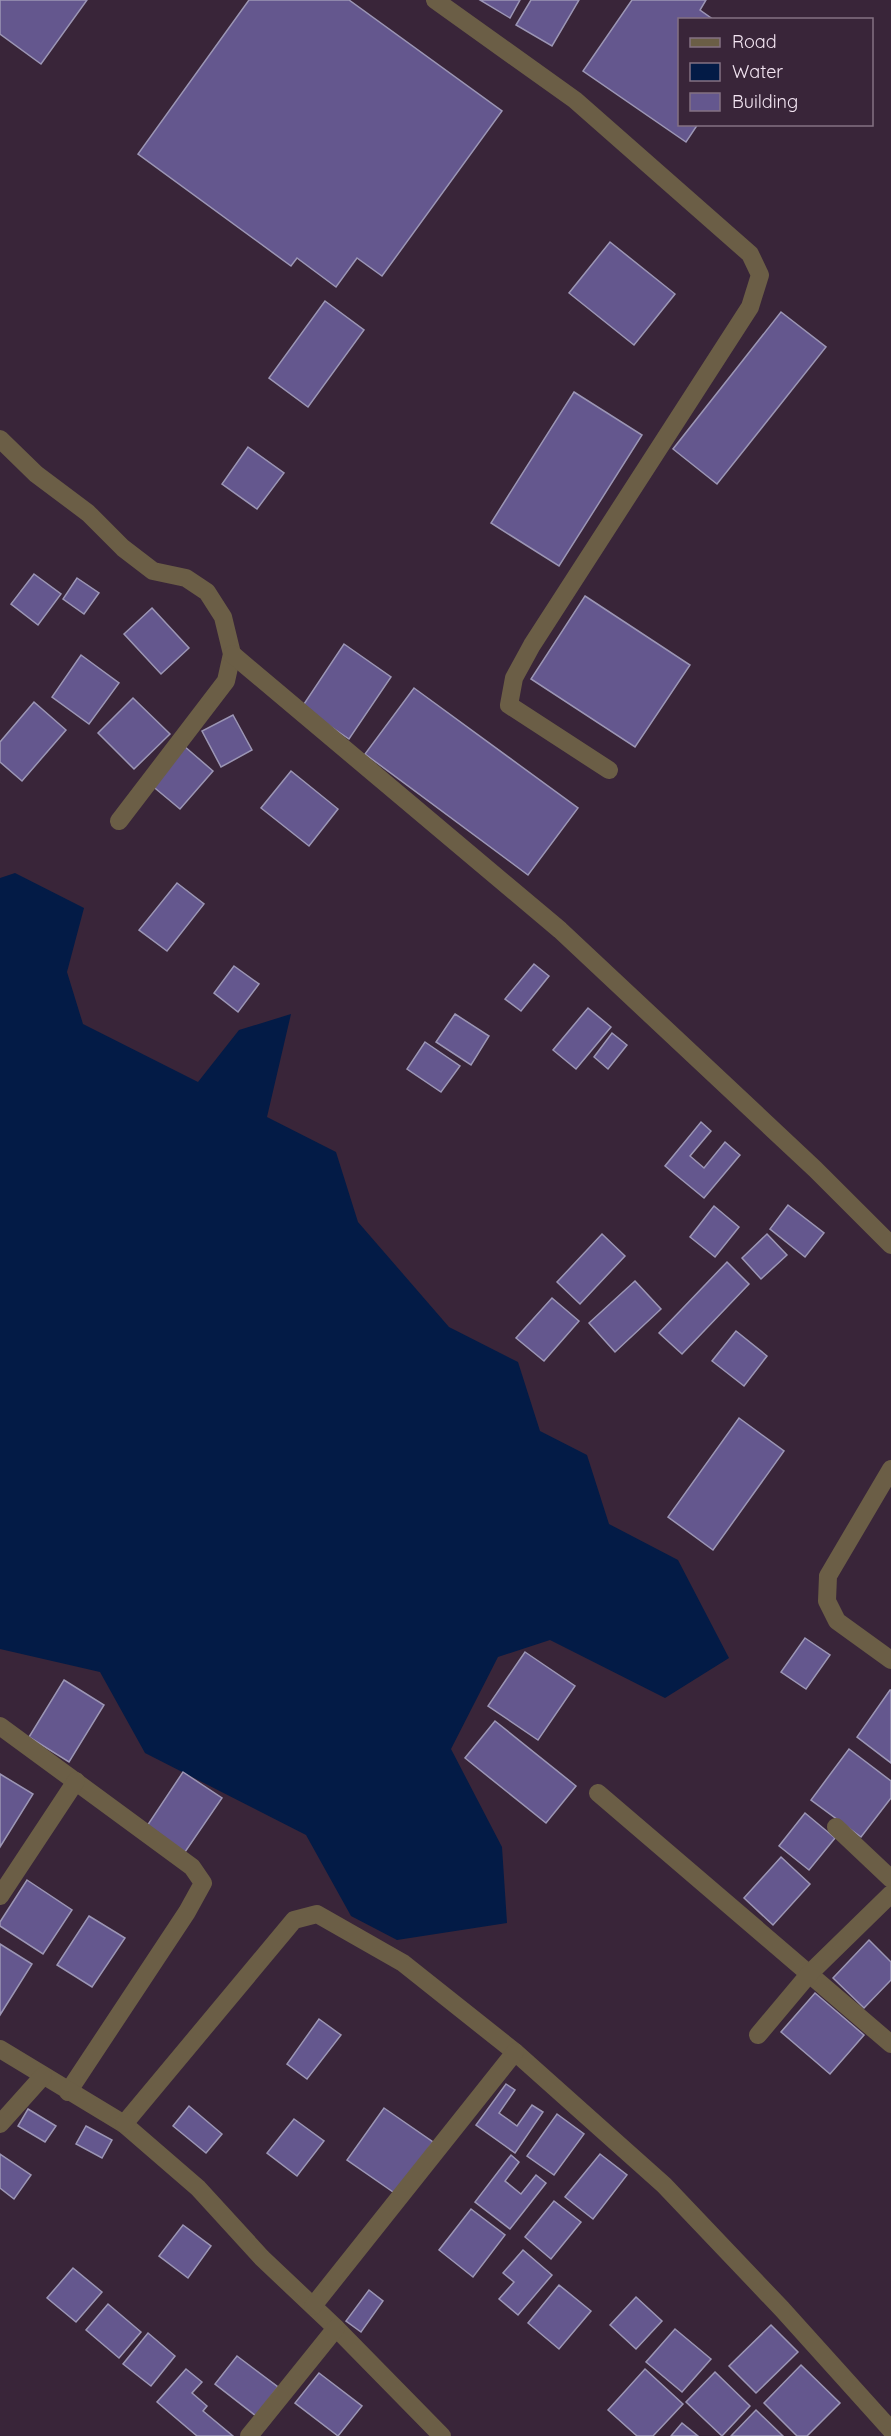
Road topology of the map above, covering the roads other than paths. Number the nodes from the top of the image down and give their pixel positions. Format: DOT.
graph roads {
  1 [pos="435,0"];
  2 [pos="0,439"];
  3 [pos="232,654"];
  4 [pos="609,770"];
  5 [pos="119,821"];
  6 [pos="891,1245"];
  7 [pos="891,1468"];
  8 [pos="891,1660"];
  9 [pos="0,1726"];
  10 [pos="76,1781"];
  11 [pos="598,1793"];
  12 [pos="836,1827"];
  13 [pos="891,1879"];
  14 [pos="891,1894"];
  15 [pos="0,1896"];
  16 [pos="810,1973"];
  17 [pos="758,2035"];
  18 [pos="891,2044"];
  19 [pos="0,2049"];
  20 [pos="515,2052"];
  21 [pos="43,2076"];
  22 [pos="68,2092"];
  23 [pos="0,2124"];
  24 [pos="124,2124"];
  25 [pos="313,2306"];
  26 [pos="336,2328"];
  27 [pos="891,2430"];
  28 [pos="249,2436"];
  29 [pos="442,2436"];
  1 -- 4 [label="street"];
  2 -- 3 [label="street"];
  3 -- 5 [label="street"];
  3 -- 6 [label="street"];
  7 -- 8 [label="street"];
  9 -- 10 [label="street"];
  10 -- 15 [label="street"];
  10 -- 22 [label="street"];
  11 -- 16 [label="street"];
  12 -- 13 [label="street"];
  14 -- 16 [label="street"];
  16 -- 17 [label="street"];
  16 -- 18 [label="street"];
  19 -- 21 [label="street"];
  20 -- 24 [label="street"];
  20 -- 25 [label="street"];
  20 -- 27 [label="street"];
  21 -- 22 [label="street"];
  21 -- 23 [label="street"];
  22 -- 24 [label="street"];
  24 -- 25 [label="street"];
  25 -- 26 [label="street"];
  26 -- 28 [label="street"];
  26 -- 29 [label="street"];
}
